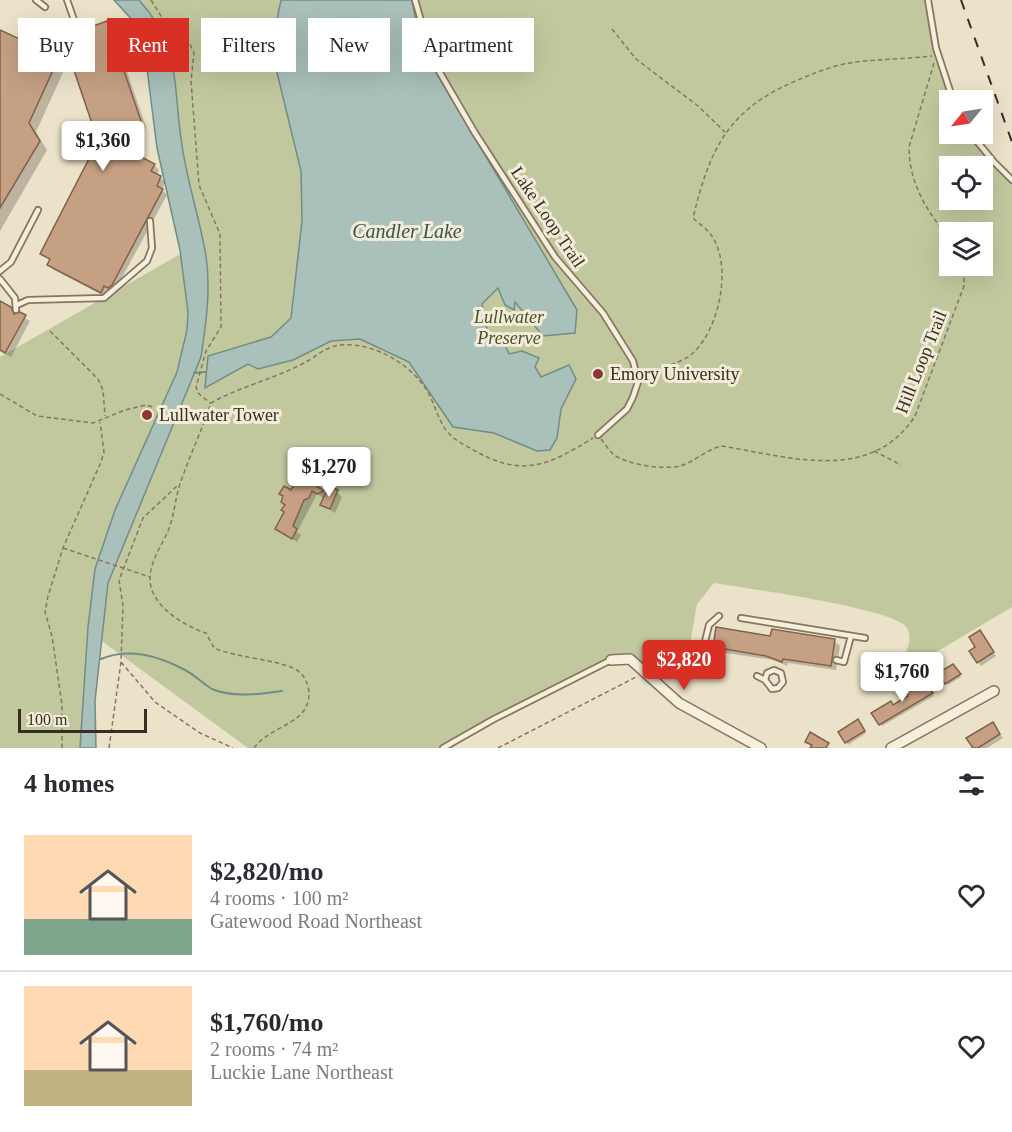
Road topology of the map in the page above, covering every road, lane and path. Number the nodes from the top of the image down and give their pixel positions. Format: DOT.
graph roads {
  1 [pos="36,0"];
  2 [pos="67,0"];
  3 [pos="151,0"];
  4 [pos="415,0"];
  5 [pos="928,0"];
  6 [pos="45,7"];
  7 [pos="73,18"];
  8 [pos="612,29"];
  9 [pos="949,90"];
  10 [pos="726,133"];
  11 [pos="75,138"];
  12 [pos="979,144"];
  13 [pos="93,147"];
  14 [pos="1012,180"];
  15 [pos="38,210"];
  16 [pos="150,221"];
  17 [pos="939,223"];
  18 [pos="0,271"];
  19 [pos="964,276"];
  20 [pos="0,279"];
  21 [pos="50,331"];
  22 [pos="638,382"];
  23 [pos="0,394"];
  24 [pos="211,403"];
  25 [pos="153,407"];
  26 [pos="105,417"];
  27 [pos="100,422"];
  28 [pos="598,435"];
  29 [pos="873,450"];
  30 [pos="901,465"];
  31 [pos="180,483"];
  32 [pos="63,548"];
  33 [pos="150,577"];
  34 [pos="719,616"];
  35 [pos="741,618"];
  36 [pos="851,636"];
  37 [pos="865,638"];
  38 [pos="695,659"];
  39 [pos="611,660"];
  40 [pos="836,660"];
  41 [pos="121,662"];
  42 [pos="703,663"];
  43 [pos="648,676"];
  44 [pos="757,676"];
  45 [pos="765,680"];
  46 [pos="994,691"];
  47 [pos="62,748"];
  48 [pos="109,748"];
  49 [pos="233,748"];
  50 [pos="254,748"];
  51 [pos="443,748"];
  52 [pos="498,748"];
  53 [pos="761,748"];
  54 [pos="891,748"];
  1 -- 6 [label="lane"];
  2 -- 7 [label="lane"];
  3 -- 24 [label="path"];
  4 -- 22 [label="lane, Lake Loop Trail"];
  5 -- 9 [label="lane"];
  8 -- 10 [label="path"];
  10 -- 17 [label="path"];
  10 -- 22 [label="path"];
  11 -- 13 [label="lane"];
  12 -- 14 [label="lane"];
  15 -- 18 [label="lane"];
  16 -- 20 [label="lane"];
  19 -- 29 [label="path, Hill Loop Trail"];
  21 -- 26 [label="path"];
  22 -- 28 [label="lane"];
  23 -- 27 [label="path"];
  24 -- 28 [label="path"];
  24 -- 31 [label="path"];
  25 -- 26 [label="path"];
  26 -- 27 [label="path"];
  27 -- 32 [label="path"];
  28 -- 29 [label="path, Hill Loop Trail"];
  29 -- 30 [label="path"];
  31 -- 33 [label="path"];
  31 -- 41 [label="path"];
  32 -- 33 [label="path, bridge"];
  32 -- 47 [label="path"];
  33 -- 50 [label="path"];
  34 -- 38 [label="lane"];
  35 -- 36 [label="lane"];
  36 -- 37 [label="lane"];
  36 -- 40 [label="lane"];
  38 -- 42 [label="lane"];
  38 -- 43 [label="lane"];
  39 -- 43 [label="street"];
  39 -- 51 [label="lane"];
  41 -- 48 [label="path"];
  41 -- 49 [label="path"];
  43 -- 52 [label="path"];
  43 -- 53 [label="street"];
  44 -- 45 [label="lane"];
  45 -- 45 [label="lane"];
  46 -- 54 [label="street"];
}
